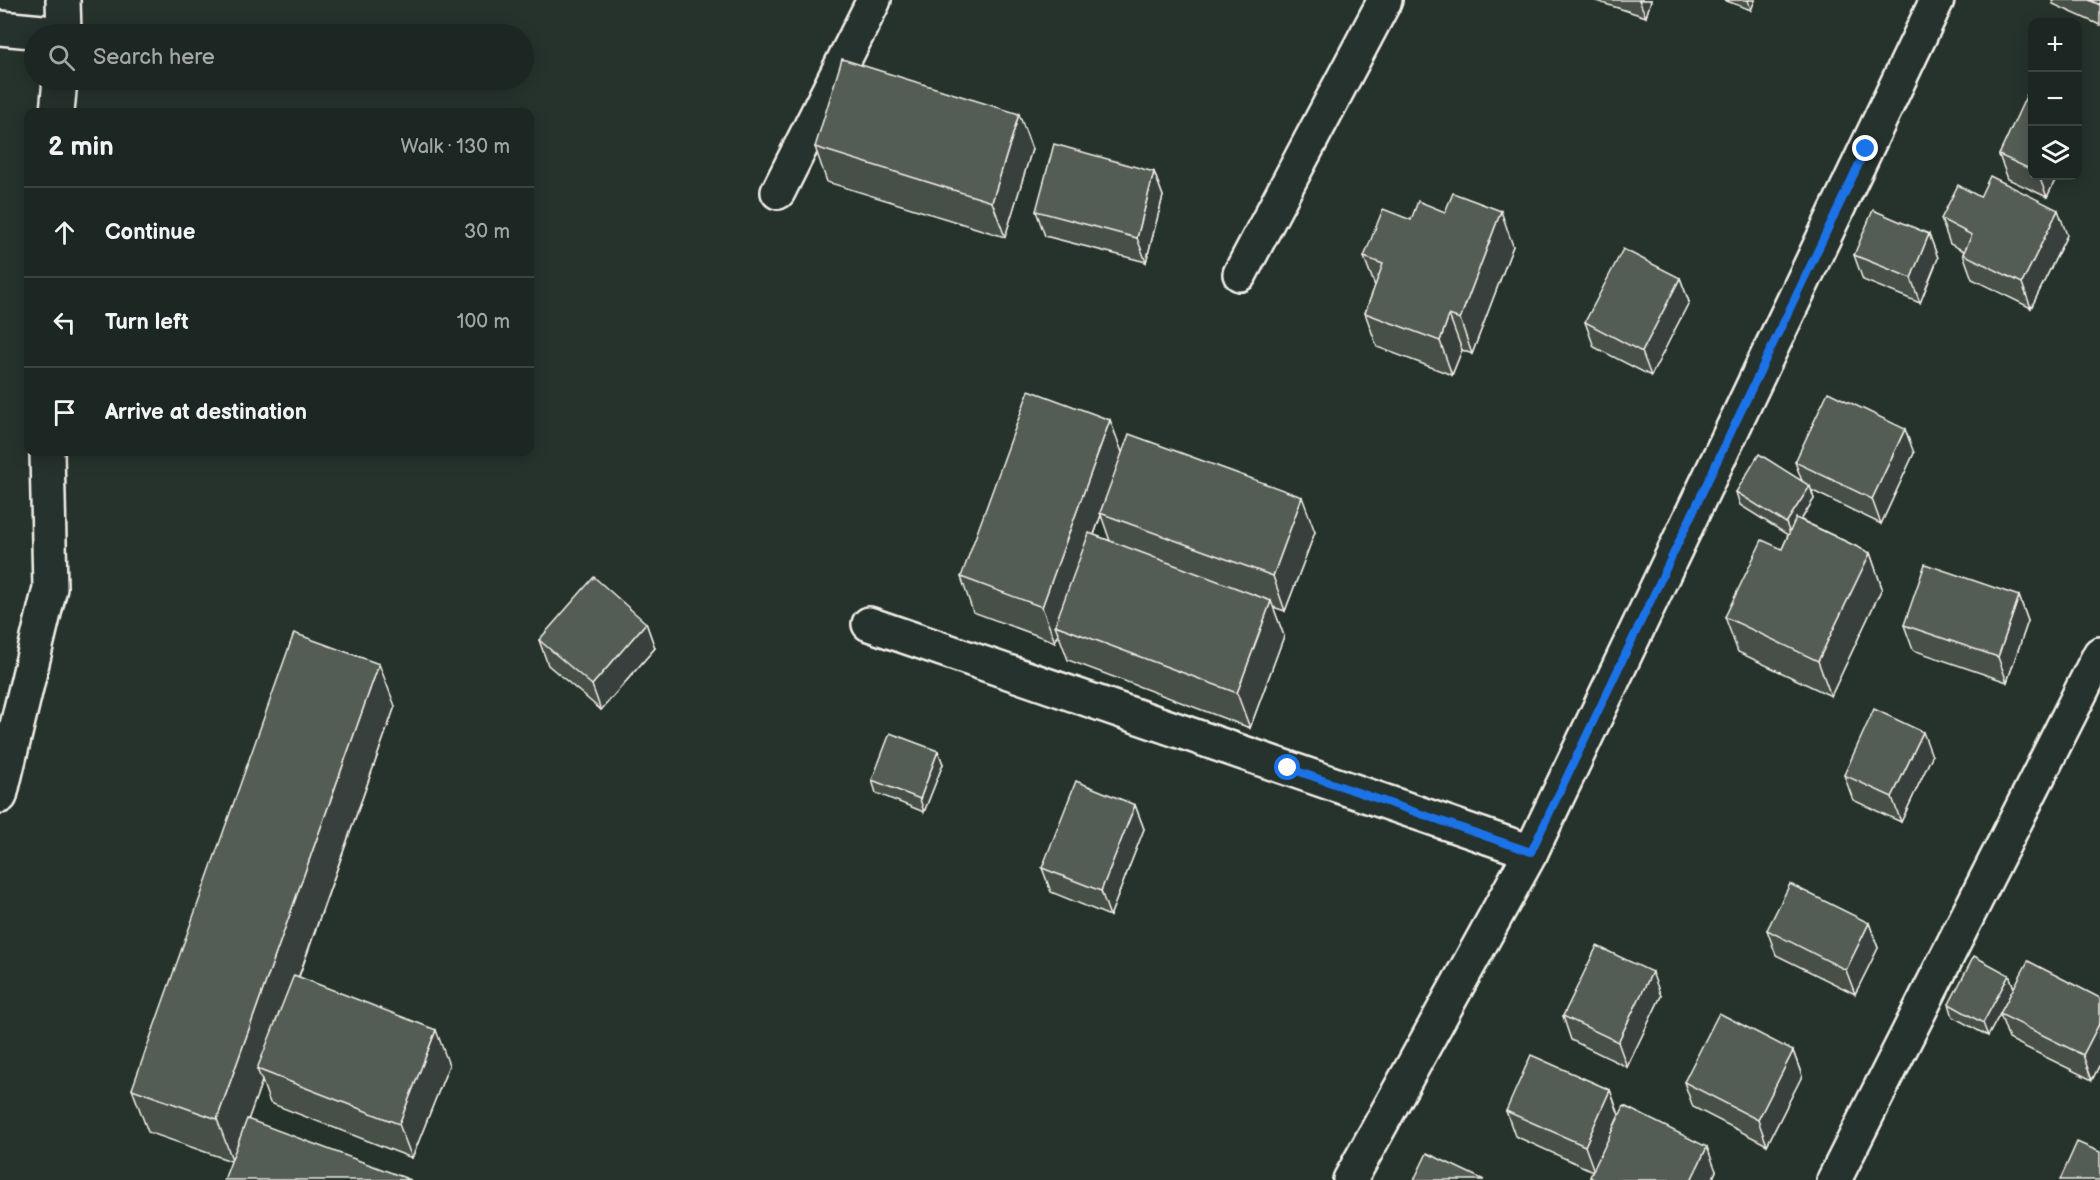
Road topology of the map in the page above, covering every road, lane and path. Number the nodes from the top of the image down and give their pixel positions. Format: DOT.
graph roads {
  1 [pos="63,0"];
  2 [pos="874,0"];
  3 [pos="1385,0"];
  4 [pos="1936,0"];
  5 [pos="64,24"];
  6 [pos="0,28"];
  7 [pos="24,30"];
  8 [pos="59,90"];
  9 [pos="57,108"];
  10 [pos="778,192"];
  11 [pos="1240,274"];
  12 [pos="47,456"];
  13 [pos="869,624"];
  14 [pos="2100,654"];
  15 [pos="0,795"];
  16 [pos="1531,852"];
  17 [pos="1350,1180"];
  18 [pos="1834,1180"];
  1 -- 5 [label="street"];
  2 -- 10 [label="street"];
  3 -- 11 [label="street"];
  4 -- 16 [label="street"];
  6 -- 7 [label="street"];
  8 -- 9 [label="street"];
  12 -- 15 [label="street"];
  13 -- 16 [label="street"];
  14 -- 18 [label="street"];
  16 -- 17 [label="street"];
}
